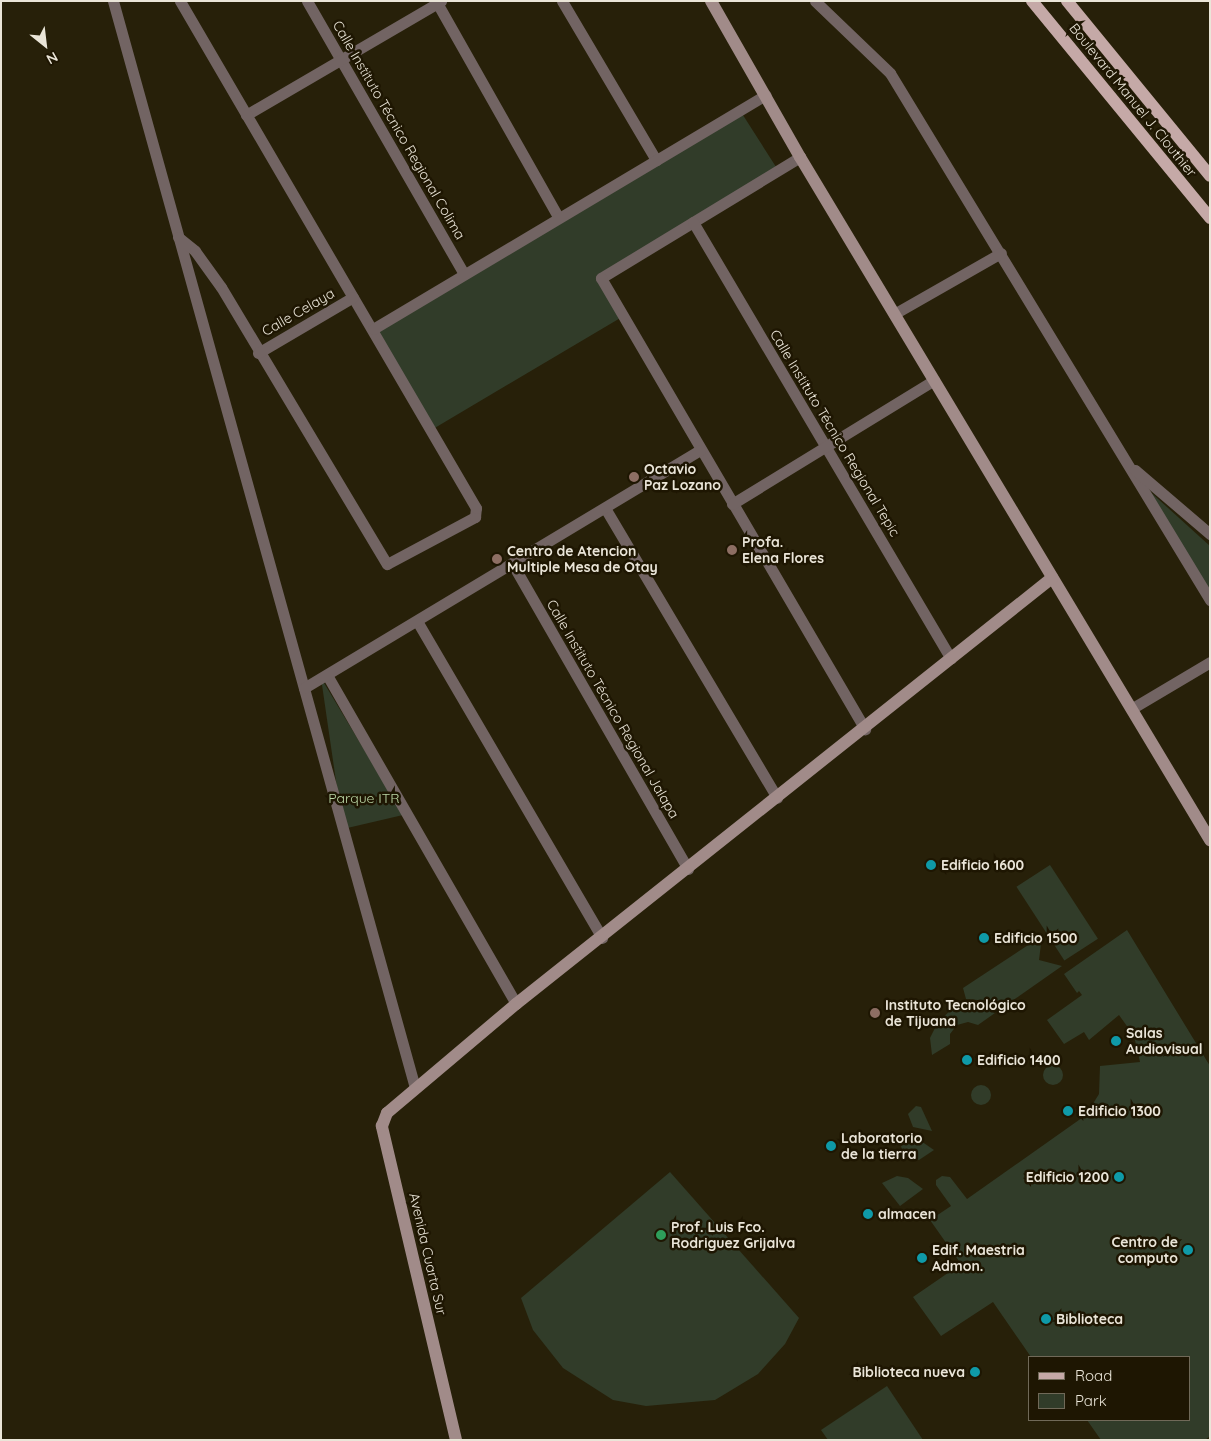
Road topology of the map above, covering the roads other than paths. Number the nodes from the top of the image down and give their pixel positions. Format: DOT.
graph roads {
  1 [pos="113,1"];
  2 [pos="180,1"];
  3 [pos="307,1"];
  4 [pos="562,1"];
  5 [pos="711,1"];
  6 [pos="814,1"];
  7 [pos="1032,1"];
  8 [pos="1068,1"];
  9 [pos="438,2"];
  10 [pos="341,59"];
  11 [pos="765,95"];
  12 [pos="246,115"];
  13 [pos="800,157"];
  14 [pos="656,160"];
  15 [pos="1210,176"];
  16 [pos="558,217"];
  17 [pos="1210,218"];
  18 [pos="693,222"];
  19 [pos="178,237"];
  20 [pos="1001,254"];
  21 [pos="464,274"];
  22 [pos="353,297"];
  23 [pos="894,314"];
  24 [pos="373,329"];
  25 [pos="258,353"];
  26 [pos="934,380"];
  27 [pos="826,446"];
  28 [pos="700,450"];
  29 [pos="1126,462"];
  30 [pos="732,504"];
  31 [pos="605,508"];
  32 [pos="1210,534"];
  33 [pos="512,564"];
  34 [pos="1052,578"];
  35 [pos="1210,600"];
  36 [pos="417,620"];
  37 [pos="951,659"];
  38 [pos="1210,662"];
  39 [pos="327,675"];
  40 [pos="304,688"];
  41 [pos="1131,709"];
  42 [pos="865,729"];
  43 [pos="777,798"];
  44 [pos="1210,840"];
  45 [pos="688,869"];
  46 [pos="602,938"];
  47 [pos="516,1004"];
  48 [pos="415,1088"];
  49 [pos="456,1440"];
  1 -- 19 [label="street"];
  2 -- 12 [label="street"];
  3 -- 10 [label="street, Calle Instituto Técnico Regional Colima"];
  4 -- 14 [label="street"];
  5 -- 11 [label="street"];
  6 -- 20 [label="street"];
  7 -- 17 [label="main road, Boulevard Manuel J. Clouthier"];
  8 -- 15 [label="main road, Boulevard Manuel J. Clouthier"];
  9 -- 10 [label="street"];
  9 -- 16 [label="street"];
  10 -- 12 [label="street"];
  10 -- 21 [label="street, Calle Instituto Técnico Regional Colima"];
  11 -- 13 [label="street"];
  11 -- 14 [label="street"];
  12 -- 22 [label="street"];
  13 -- 18 [label="street"];
  13 -- 23 [label="street"];
  14 -- 16 [label="street"];
  16 -- 21 [label="street"];
  18 -- 27 [label="street, Calle Instituto Técnico Regional Tepic"];
  18 -- 28 [label="street"];
  19 -- 25 [label="street"];
  19 -- 40 [label="street"];
  20 -- 23 [label="street"];
  20 -- 29 [label="street"];
  21 -- 24 [label="street"];
  22 -- 24 [label="street"];
  22 -- 25 [label="street, Calle Celaya"];
  23 -- 26 [label="street"];
  24 -- 25 [label="street"];
  26 -- 27 [label="street"];
  26 -- 34 [label="street"];
  27 -- 30 [label="street"];
  27 -- 37 [label="street, Calle Instituto Técnico Regional Tepic"];
  28 -- 30 [label="street"];
  28 -- 31 [label="street"];
  29 -- 32 [label="street"];
  29 -- 35 [label="street"];
  30 -- 42 [label="street"];
  31 -- 33 [label="street"];
  31 -- 43 [label="street"];
  33 -- 36 [label="street"];
  33 -- 45 [label="street, Calle Instituto Técnico Regional Jalapa"];
  34 -- 37 [label="street, Avenida Cuarta Sur"];
  34 -- 41 [label="street"];
  36 -- 39 [label="street"];
  36 -- 46 [label="street"];
  37 -- 42 [label="street, Avenida Cuarta Sur"];
  38 -- 41 [label="street"];
  39 -- 40 [label="street"];
  39 -- 47 [label="street"];
  40 -- 48 [label="street"];
  41 -- 44 [label="street"];
  42 -- 43 [label="street, Avenida Cuarta Sur"];
  43 -- 45 [label="street, Avenida Cuarta Sur"];
  45 -- 46 [label="street, Avenida Cuarta Sur"];
  46 -- 47 [label="street, Avenida Cuarta Sur"];
  47 -- 48 [label="street, Avenida Cuarta Sur"];
  48 -- 49 [label="street, Avenida Cuarta Sur"];
}
